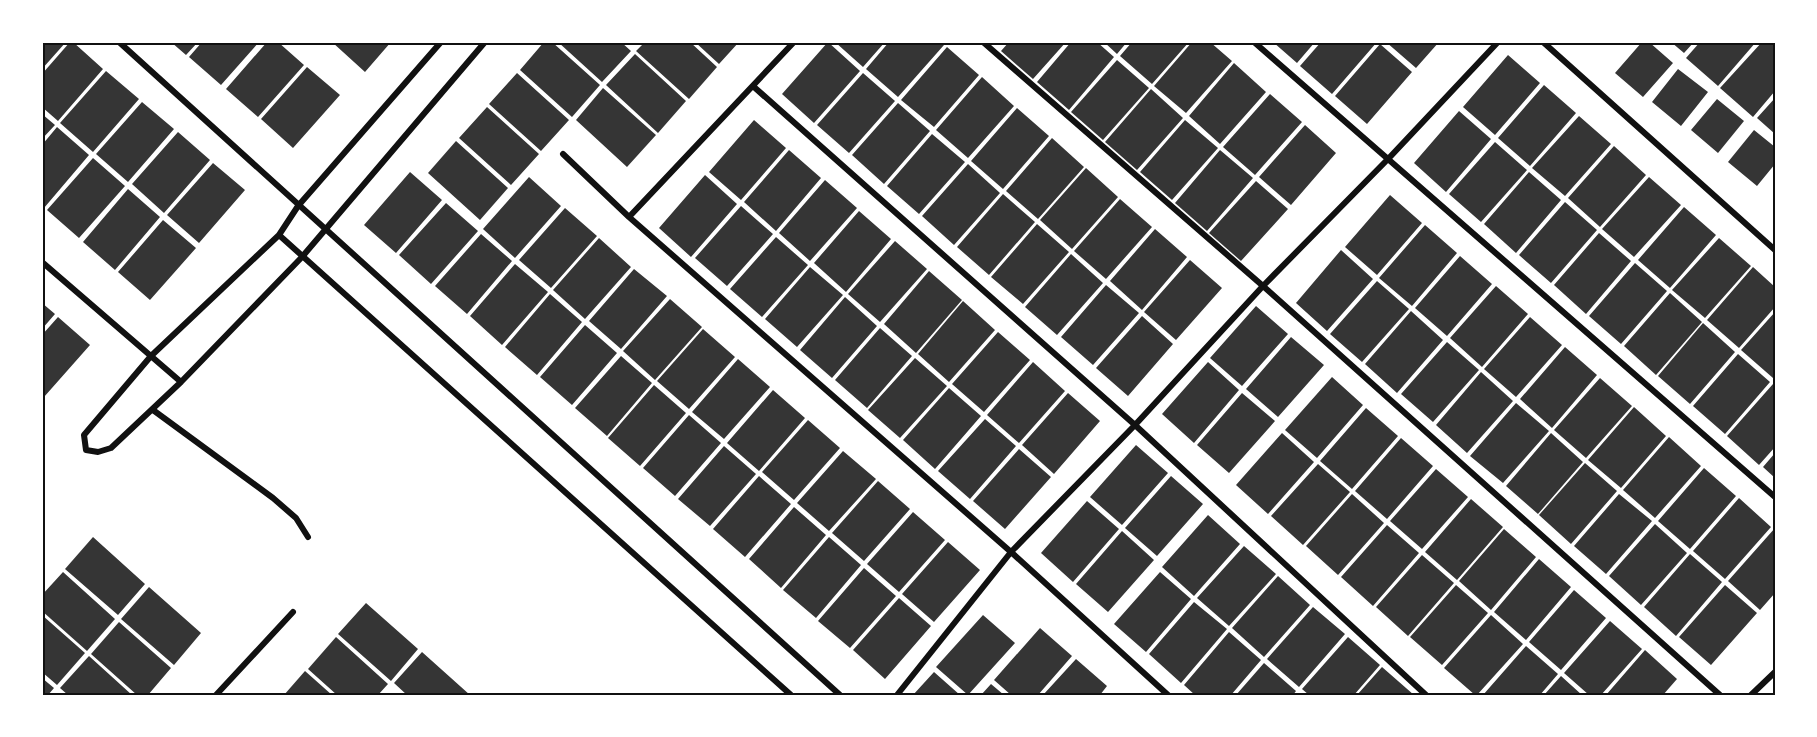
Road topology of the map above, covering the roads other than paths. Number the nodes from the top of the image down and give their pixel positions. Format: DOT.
graph roads {
  1 [pos="119,42"];
  2 [pos="441,42"];
  3 [pos="485,42"];
  4 [pos="794,42"];
  5 [pos="983,42"];
  6 [pos="1254,42"];
  7 [pos="1498,42"];
  8 [pos="1543,42"];
  9 [pos="754,87"];
  10 [pos="563,154"];
  11 [pos="1389,158"];
  12 [pos="298,206"];
  13 [pos="629,217"];
  14 [pos="327,229"];
  15 [pos="279,235"];
  16 [pos="1775,250"];
  17 [pos="302,257"];
  18 [pos="42,262"];
  19 [pos="1263,286"];
  20 [pos="151,356"];
  21 [pos="181,382"];
  22 [pos="153,410"];
  23 [pos="1135,424"];
  24 [pos="1775,497"];
  25 [pos="308,537"];
  26 [pos="1011,552"];
  27 [pos="293,612"];
  28 [pos="1775,672"];
  29 [pos="216,695"];
  30 [pos="792,695"];
  31 [pos="840,695"];
  32 [pos="897,695"];
  33 [pos="1168,695"];
  34 [pos="1426,695"];
  35 [pos="1720,695"];
  36 [pos="1751,695"];
  1 -- 12 [label="street"];
  2 -- 12 [label="street"];
  3 -- 14 [label="street"];
  4 -- 9 [label="street"];
  5 -- 19 [label="street"];
  6 -- 11 [label="street"];
  7 -- 11 [label="street"];
  8 -- 16 [label="street"];
  9 -- 13 [label="street"];
  9 -- 23 [label="street"];
  10 -- 13 [label="street"];
  11 -- 19 [label="street"];
  11 -- 24 [label="street"];
  12 -- 14 [label="street"];
  12 -- 15 [label="street"];
  13 -- 26 [label="street"];
  14 -- 17 [label="street"];
  14 -- 31 [label="street"];
  15 -- 17 [label="street"];
  15 -- 20 [label="street"];
  17 -- 21 [label="street"];
  17 -- 30 [label="street"];
  18 -- 20 [label="street"];
  19 -- 23 [label="street"];
  19 -- 35 [label="street"];
  20 -- 21 [label="street"];
  20 -- 22 [label="street"];
  21 -- 22 [label="street"];
  22 -- 25 [label="street"];
  23 -- 26 [label="street"];
  23 -- 34 [label="street"];
  26 -- 32 [label="street"];
  26 -- 33 [label="street"];
  27 -- 29 [label="street"];
  28 -- 36 [label="street"];
}
